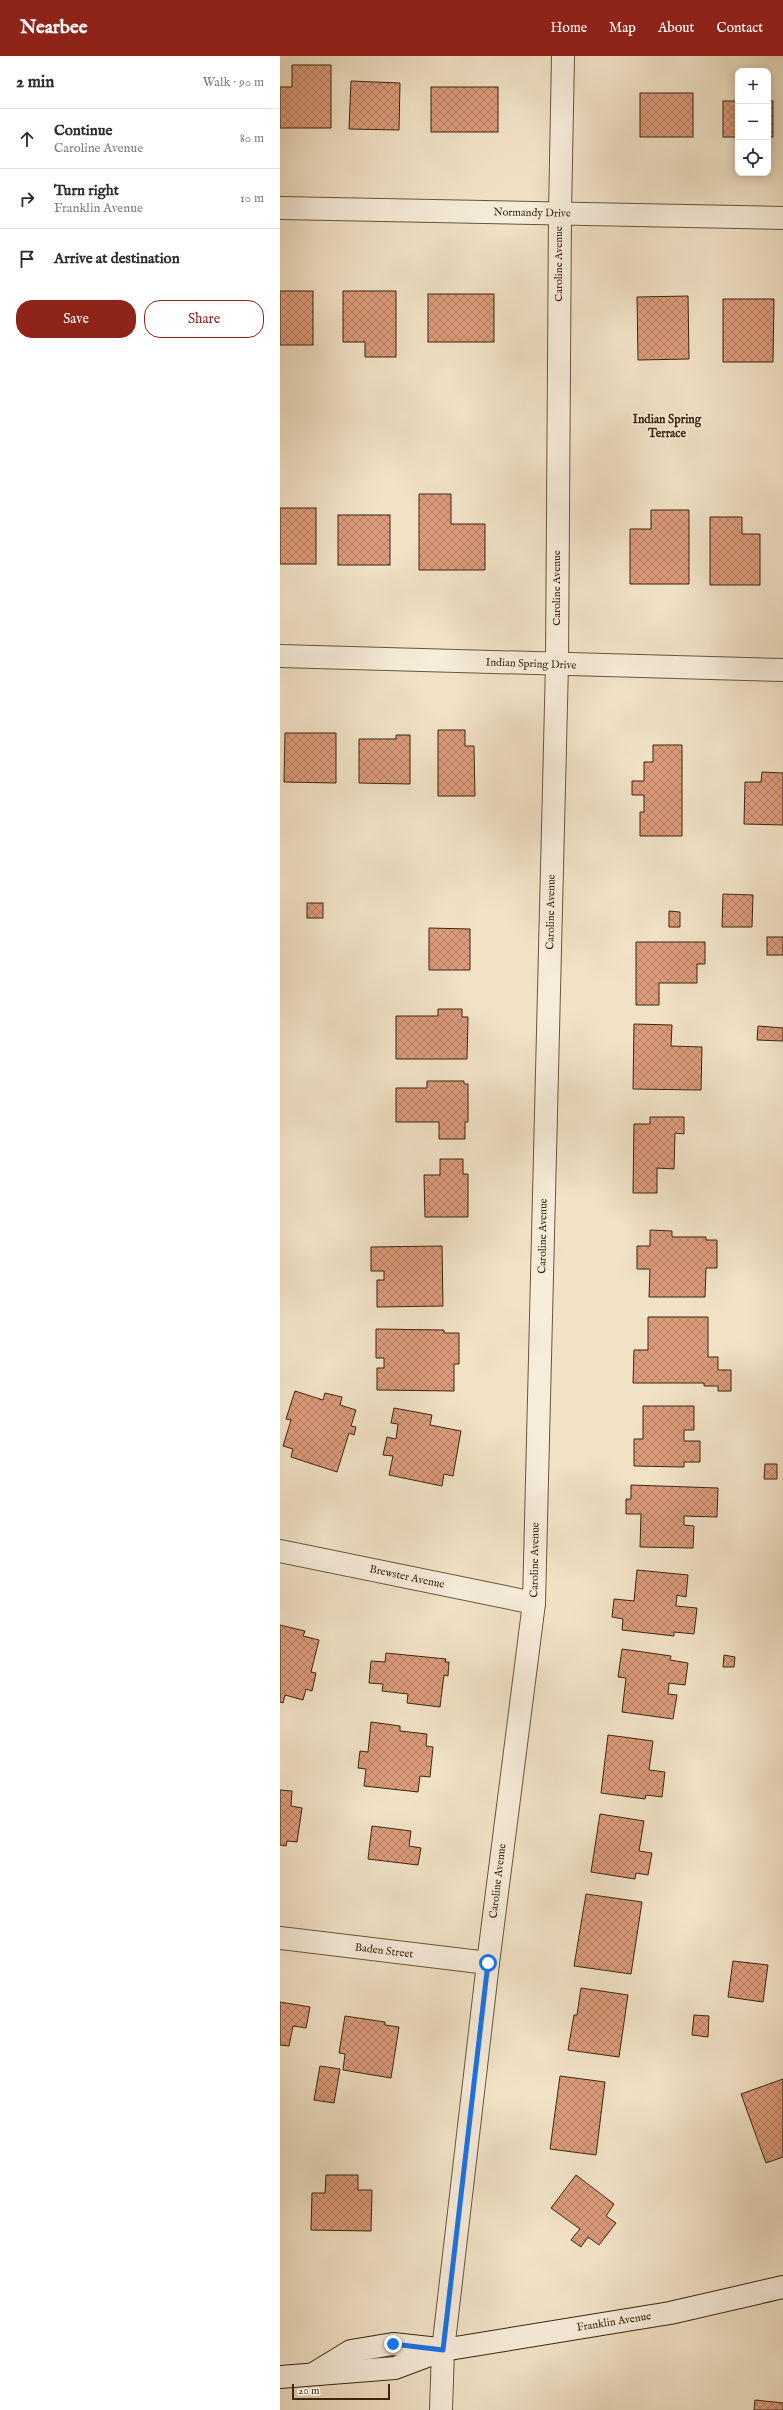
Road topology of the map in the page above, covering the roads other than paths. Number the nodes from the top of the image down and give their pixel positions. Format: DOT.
graph roads {
  1 [pos="563,56"];
  2 [pos="280,208"];
  3 [pos="560,214"];
  4 [pos="783,218"];
  5 [pos="280,656"];
  6 [pos="557,664"];
  7 [pos="783,670"];
  8 [pos="280,1551"];
  9 [pos="534,1603"];
  10 [pos="280,1938"];
  11 [pos="488,1963"];
  12 [pos="783,2287"];
  13 [pos="443,2350"];
  14 [pos="280,2378"];
  15 [pos="441,2410"];
  1 -- 3 [label="street, Caroline Avenue"];
  2 -- 3 [label="street, Normandy Drive"];
  3 -- 4 [label="street, Normandy Drive"];
  3 -- 6 [label="street, Caroline Avenue"];
  5 -- 6 [label="street, Indian Spring Drive"];
  6 -- 7 [label="street, Indian Spring Drive"];
  6 -- 9 [label="street, Caroline Avenue"];
  8 -- 9 [label="street, Brewster Avenue"];
  9 -- 11 [label="street, Caroline Avenue"];
  10 -- 11 [label="street, Baden Street"];
  11 -- 13 [label="street, Caroline Avenue"];
  12 -- 13 [label="street, Franklin Avenue"];
  13 -- 14 [label="street, Franklin Avenue"];
  13 -- 15 [label="street, Caroline Avenue"];
}
